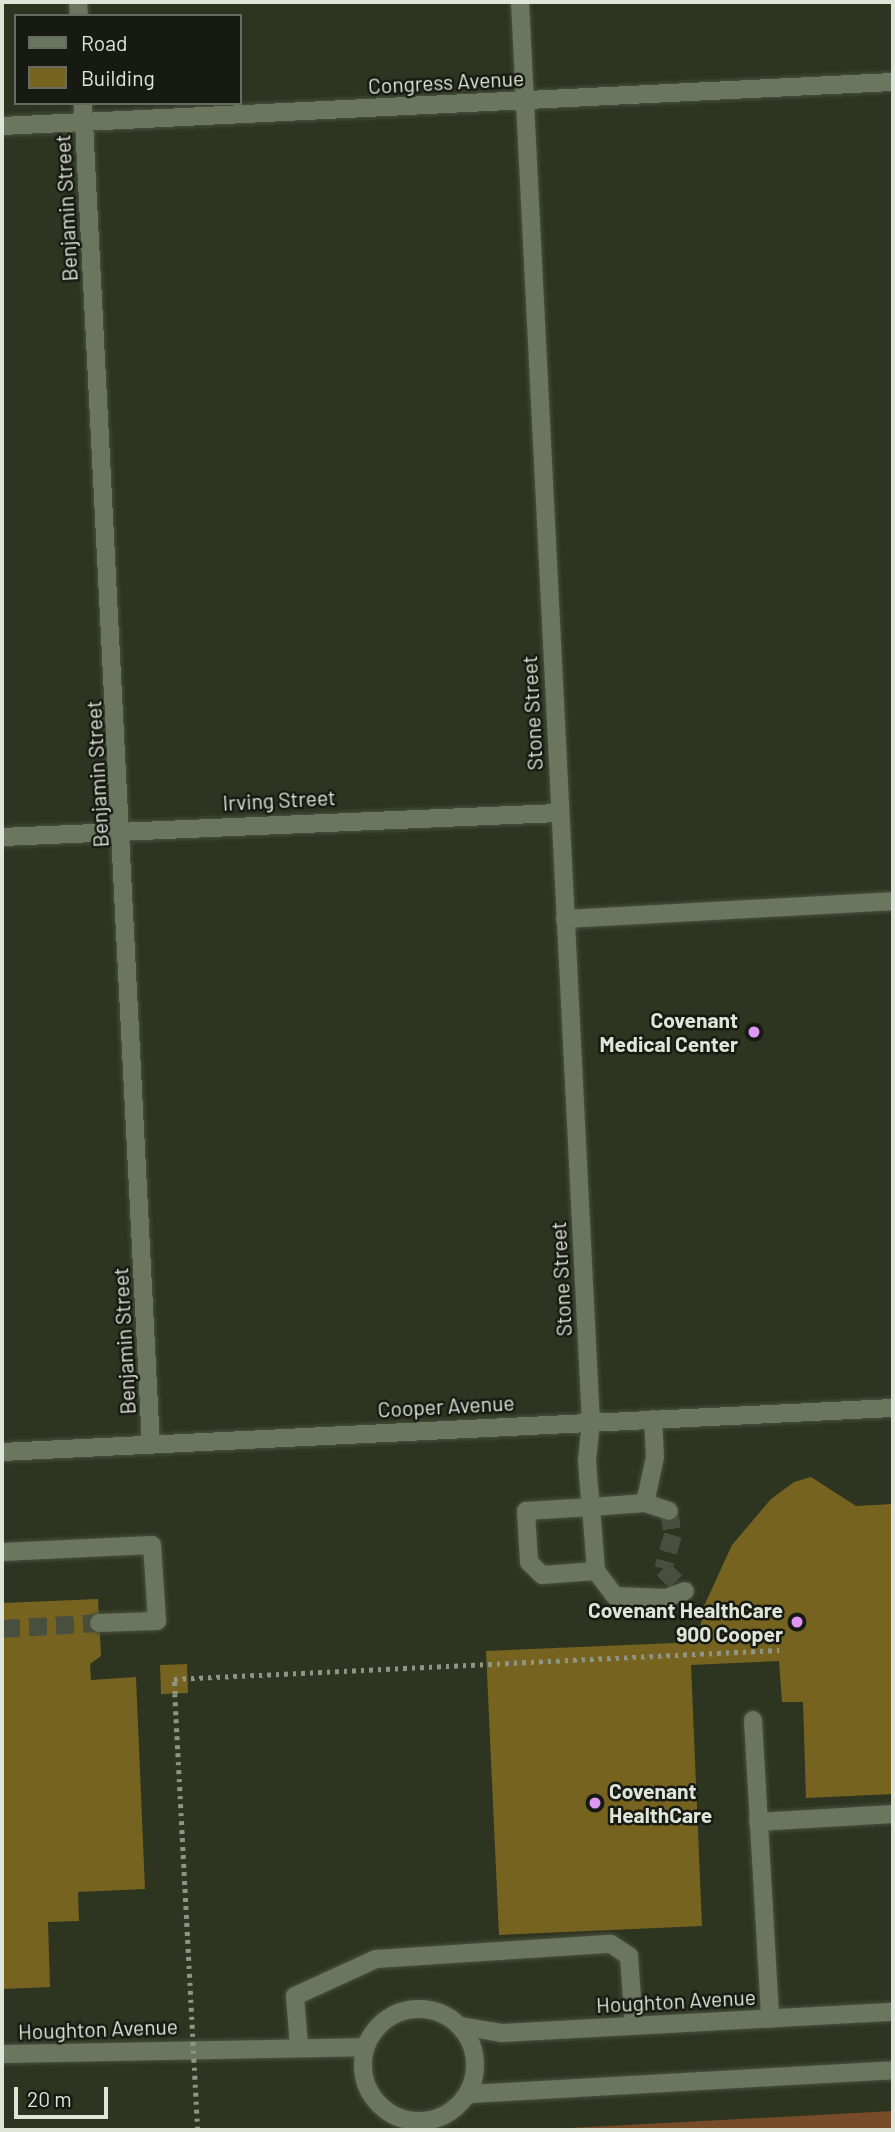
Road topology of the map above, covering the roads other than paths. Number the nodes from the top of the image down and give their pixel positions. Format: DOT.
graph roads {
  1 [pos="520,2"];
  2 [pos="893,82"];
  3 [pos="526,100"];
  4 [pos="84,112"];
  5 [pos="2,126"];
  6 [pos="559,813"];
  7 [pos="123,831"];
  8 [pos="2,837"];
  9 [pos="893,901"];
  10 [pos="565,919"];
  11 [pos="893,1408"];
  12 [pos="653,1419"];
  13 [pos="591,1422"];
  14 [pos="151,1444"];
  15 [pos="2,1452"];
  16 [pos="645,1503"];
  17 [pos="591,1507"];
  18 [pos="669,1511"];
  19 [pos="2,1552"];
  20 [pos="596,1572"];
  21 [pos="685,1591"];
  22 [pos="99,1623"];
  23 [pos="753,1720"];
  24 [pos="893,1814"];
  25 [pos="758,1822"];
  26 [pos="893,2012"];
  27 [pos="769,2019"];
  28 [pos="461,2026"];
  29 [pos="634,2026"];
  30 [pos="299,2046"];
  31 [pos="364,2047"];
  32 [pos="2,2054"];
  33 [pos="893,2070"];
  34 [pos="470,2094"];
  35 [pos="407,2126"];
  1 -- 3 [label="street, Stone Street"];
  2 -- 3 [label="street, Congress Avenue"];
  3 -- 4 [label="street, Congress Avenue"];
  3 -- 6 [label="street, Stone Street"];
  4 -- 5 [label="street, Congress Avenue"];
  4 -- 7 [label="street, Benjamin Street"];
  6 -- 7 [label="street, Irving Street"];
  6 -- 10 [label="street, Stone Street"];
  7 -- 8 [label="street, Irving Street"];
  7 -- 14 [label="street, Benjamin Street"];
  9 -- 10 [label="street"];
  10 -- 13 [label="street, Stone Street"];
  11 -- 12 [label="street, Cooper Avenue"];
  12 -- 13 [label="street, Cooper Avenue"];
  12 -- 16 [label="street"];
  13 -- 14 [label="street, Cooper Avenue"];
  13 -- 17 [label="street, Stone Street"];
  14 -- 15 [label="street, Cooper Avenue"];
  16 -- 17 [label="street"];
  16 -- 18 [label="street"];
  17 -- 20 [label="street, Stone Street"];
  17 -- 20 [label="street"];
  19 -- 22 [label="street"];
  20 -- 21 [label="street"];
  23 -- 25 [label="street"];
  24 -- 25 [label="street"];
  25 -- 27 [label="street"];
  26 -- 27 [label="street, Houghton Avenue"];
  27 -- 29 [label="street, Houghton Avenue"];
  28 -- 29 [label="street, Houghton Avenue"];
  28 -- 31 [label="street"];
  28 -- 34 [label="street"];
  29 -- 30 [label="street"];
  30 -- 31 [label="street, Houghton Avenue"];
  30 -- 32 [label="street, Houghton Avenue"];
  31 -- 35 [label="street"];
  33 -- 34 [label="street"];
  34 -- 35 [label="street"];
}
